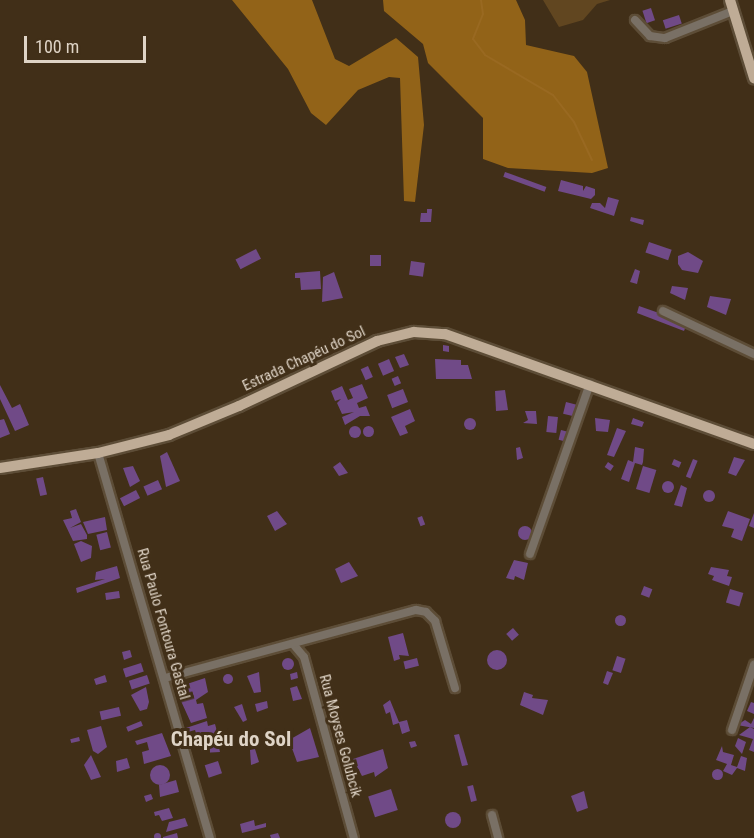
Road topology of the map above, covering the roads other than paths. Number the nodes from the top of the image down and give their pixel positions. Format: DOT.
graph roads {
  1 [pos="730,0"];
  2 [pos="733,11"];
  3 [pos="635,20"];
  4 [pos="754,78"];
  5 [pos="663,311"];
  6 [pos="754,354"];
  7 [pos="590,384"];
  8 [pos="754,435"];
  9 [pos="735,437"];
  10 [pos="754,444"];
  11 [pos="98,453"];
  12 [pos="0,468"];
  13 [pos="530,554"];
  14 [pos="293,644"];
  15 [pos="754,664"];
  16 [pos="165,678"];
  17 [pos="454,688"];
  18 [pos="732,730"];
  19 [pos="492,815"];
  20 [pos="210,838"];
  21 [pos="354,838"];
  22 [pos="498,838"];
  1 -- 2 [label="main road"];
  2 -- 3 [label="street"];
  2 -- 4 [label="main road"];
  5 -- 6 [label="street"];
  7 -- 9 [label="main road, Estrada Chapéu do Sol"];
  7 -- 11 [label="main road, Estrada Chapéu do Sol"];
  7 -- 13 [label="street"];
  8 -- 9 [label="main road"];
  9 -- 10 [label="main road, Estrada Chapéu do Sol"];
  11 -- 12 [label="main road, Estrada Chapéu do Sol"];
  11 -- 16 [label="street, Rua Paulo Fontoura Gastal"];
  14 -- 16 [label="street"];
  14 -- 17 [label="street"];
  14 -- 21 [label="street, Rua Moyses Golubcik"];
  15 -- 18 [label="street"];
  16 -- 20 [label="street, Rua Paulo Fontoura Gastal"];
  19 -- 22 [label="street"];
}
